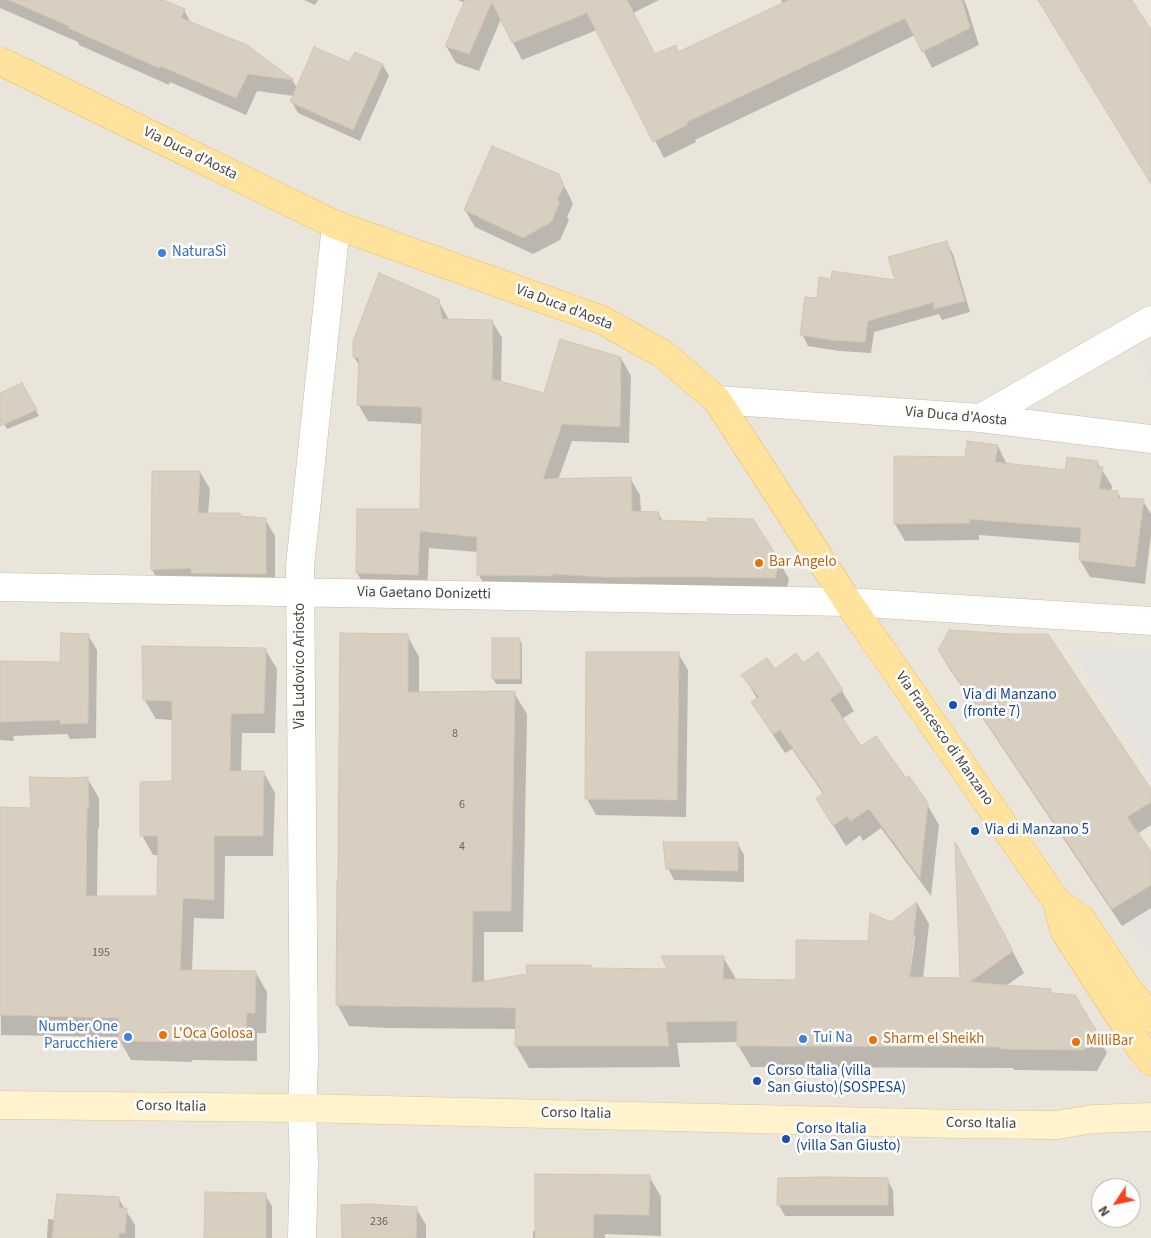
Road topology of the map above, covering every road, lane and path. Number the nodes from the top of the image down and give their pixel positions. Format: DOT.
graph roads {
  1 [pos="0,61"];
  2 [pos="336,225"];
  3 [pos="1151,320"];
  4 [pos="717,400"];
  5 [pos="981,418"];
  6 [pos="1151,439"];
  7 [pos="0,587"];
  8 [pos="301,592"];
  9 [pos="848,602"];
  10 [pos="1151,621"];
  11 [pos="1057,902"];
  12 [pos="1151,1018"];
  13 [pos="1151,1061"];
  14 [pos="0,1105"];
  15 [pos="302,1108"];
  16 [pos="1151,1117"];
  17 [pos="302,1238"];
  1 -- 2 [label="main road, Via Duca d'Aosta"];
  2 -- 4 [label="main road, Via Duca d'Aosta"];
  2 -- 8 [label="street, Via Ludovico Ariosto"];
  3 -- 5 [label="street"];
  4 -- 5 [label="street, Via Duca d'Aosta"];
  4 -- 9 [label="main road, Via Francesco di Manzano"];
  5 -- 6 [label="street, Via Duca d'Aosta"];
  7 -- 8 [label="street, Via Gaetano Donizetti"];
  8 -- 9 [label="street, Via Gaetano Donizetti"];
  8 -- 15 [label="street, Via Ludovico Ariosto"];
  9 -- 10 [label="street"];
  9 -- 11 [label="main road, Via Francesco di Manzano"];
  11 -- 12 [label="main road"];
  11 -- 13 [label="main road"];
  14 -- 15 [label="main road, Corso Italia"];
  15 -- 16 [label="main road, Corso Italia"];
  15 -- 17 [label="street, Via Ludovico Ariosto"];
}
